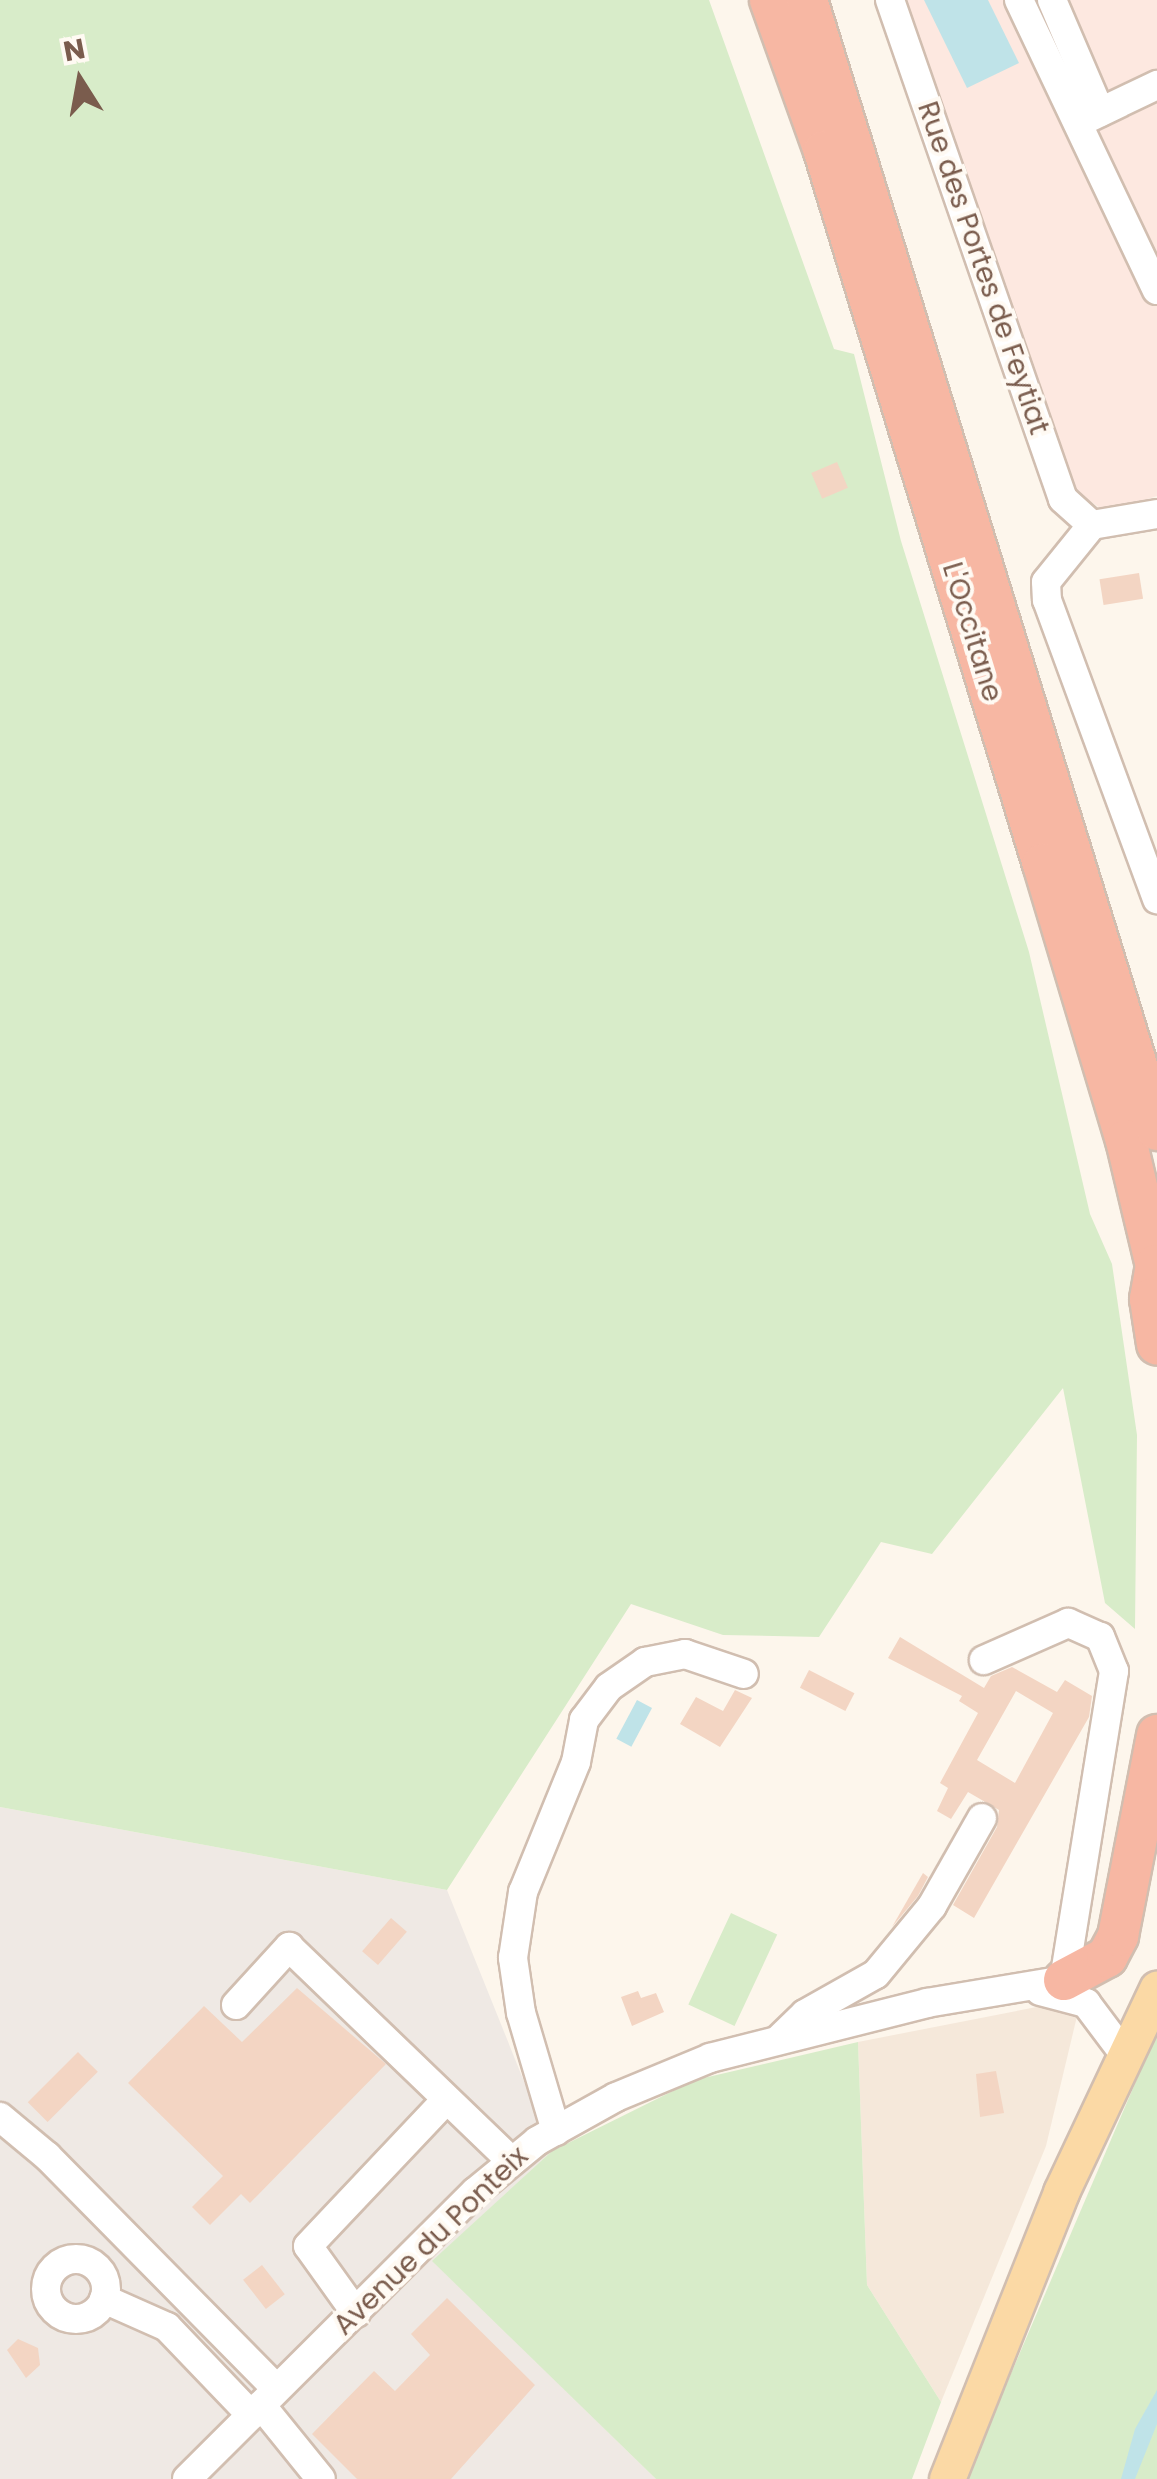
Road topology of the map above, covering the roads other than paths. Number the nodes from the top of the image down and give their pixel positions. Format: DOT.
graph roads {
  1 [pos="770,0"];
  2 [pos="807,0"];
  3 [pos="890,0"];
  4 [pos="1019,0"];
  5 [pos="1052,0"];
  6 [pos="1157,85"];
  7 [pos="1089,117"];
  8 [pos="1157,290"];
  9 [pos="1157,514"];
  10 [pos="1092,526"];
  11 [pos="1157,899"];
  12 [pos="1157,1130"];
  13 [pos="1156,1267"];
  14 [pos="1157,1344"];
  15 [pos="984,1660"];
  16 [pos="744,1674"];
  17 [pos="1157,1735"];
  18 [pos="982,1818"];
  19 [pos="1064,1980"];
  20 [pos="1157,1988"];
  21 [pos="1004,1989"];
  22 [pos="236,2005"];
  23 [pos="777,2041"];
  24 [pos="1122,2051"];
  25 [pos="446,2100"];
  26 [pos="0,2118"];
  27 [pos="556,2131"];
  28 [pos="510,2160"];
  29 [pos="104,2299"];
  30 [pos="356,2314"];
  31 [pos="263,2403"];
  32 [pos="312,2475"];
  33 [pos="187,2479"];
  34 [pos="947,2479"];
  1 -- 13 [label="highway, L'Occitane"];
  2 -- 12 [label="highway, L'Occitane"];
  3 -- 10 [label="street, Rue des Portes de Feytiat"];
  4 -- 7 [label="street"];
  5 -- 7 [label="street"];
  6 -- 7 [label="street"];
  7 -- 8 [label="street"];
  9 -- 10 [label="street"];
  10 -- 11 [label="street"];
  13 -- 14 [label="highway, L'Occitane"];
  15 -- 19 [label="street"];
  16 -- 27 [label="street"];
  17 -- 19 [label="highway"];
  18 -- 23 [label="street"];
  19 -- 21 [label="street, Avenue du Ponteix"];
  20 -- 24 [label="main road"];
  21 -- 23 [label="street, Avenue du Ponteix"];
  21 -- 24 [label="street"];
  22 -- 25 [label="street"];
  23 -- 27 [label="street, Avenue du Ponteix"];
  24 -- 34 [label="main road"];
  25 -- 28 [label="street"];
  25 -- 30 [label="street"];
  26 -- 31 [label="street"];
  27 -- 28 [label="street, Avenue du Ponteix"];
  28 -- 30 [label="street, Avenue du Ponteix"];
  29 -- 31 [label="street"];
  30 -- 31 [label="street, Avenue du Ponteix"];
  31 -- 32 [label="street"];
  31 -- 33 [label="street, Avenue du Ponteix"];
}
